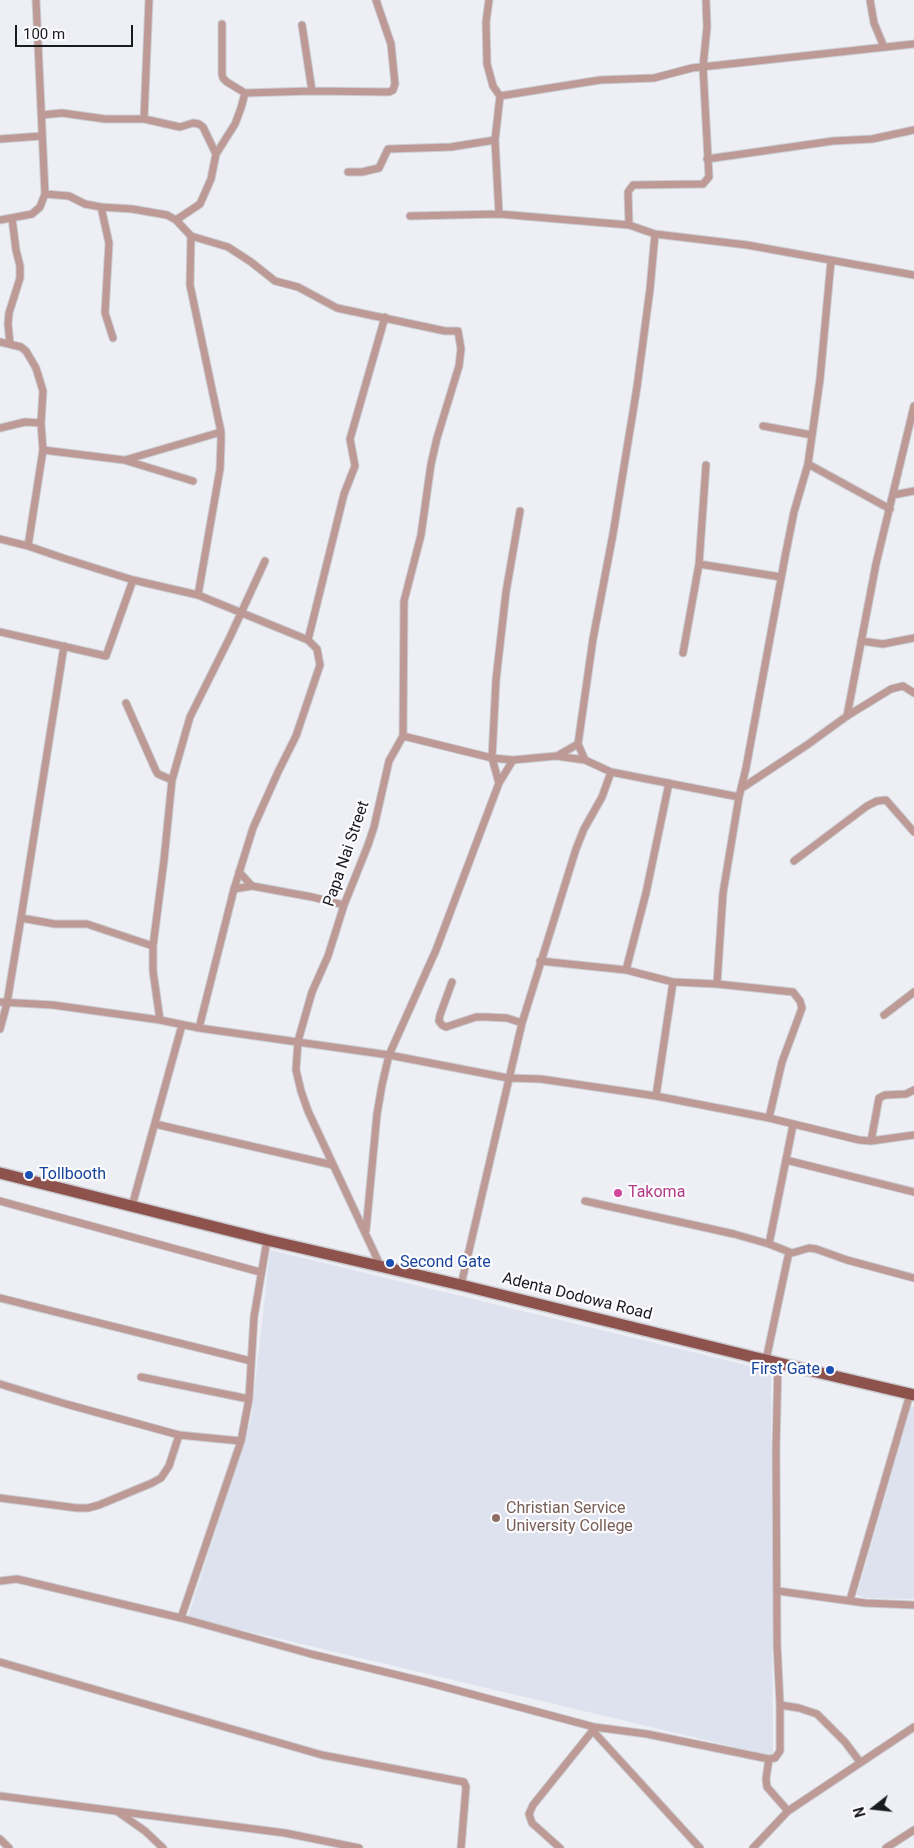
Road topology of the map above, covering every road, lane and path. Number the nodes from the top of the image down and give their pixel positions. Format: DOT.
graph roads {
  1 [pos="36,0"];
  2 [pos="149,0"];
  3 [pos="376,0"];
  4 [pos="490,0"];
  5 [pos="706,0"];
  6 [pos="870,0"];
  7 [pos="222,24"];
  8 [pos="302,25"];
  9 [pos="914,44"];
  10 [pos="884,47"];
  11 [pos="703,67"];
  12 [pos="312,91"];
  13 [pos="245,93"];
  14 [pos="500,96"];
  15 [pos="42,115"];
  16 [pos="144,119"];
  17 [pos="914,130"];
  18 [pos="42,136"];
  19 [pos="0,139"];
  20 [pos="495,140"];
  21 [pos="216,154"];
  22 [pos="708,159"];
  23 [pos="348,172"];
  24 [pos="45,194"];
  25 [pos="101,207"];
  26 [pos="500,214"];
  27 [pos="410,216"];
  28 [pos="12,218"];
  29 [pos="0,220"];
  30 [pos="176,220"];
  31 [pos="629,225"];
  32 [pos="655,234"];
  33 [pos="192,236"];
  34 [pos="832,261"];
  35 [pos="914,276"];
  36 [pos="385,317"];
  37 [pos="113,338"];
  38 [pos="0,342"];
  39 [pos="10,344"];
  40 [pos="914,406"];
  41 [pos="41,423"];
  42 [pos="763,426"];
  43 [pos="0,428"];
  44 [pos="220,432"];
  45 [pos="812,436"];
  46 [pos="43,450"];
  47 [pos="124,460"];
  48 [pos="808,464"];
  49 [pos="706,465"];
  50 [pos="193,481"];
  51 [pos="914,491"];
  52 [pos="893,495"];
  53 [pos="890,509"];
  54 [pos="520,511"];
  55 [pos="0,539"];
  56 [pos="28,546"];
  57 [pos="265,561"];
  58 [pos="699,564"];
  59 [pos="781,577"];
  60 [pos="133,580"];
  61 [pos="198,595"];
  62 [pos="240,613"];
  63 [pos="0,632"];
  64 [pos="914,638"];
  65 [pos="308,640"];
  66 [pos="861,641"];
  67 [pos="64,646"];
  68 [pos="683,653"];
  69 [pos="914,693"];
  70 [pos="126,703"];
  71 [pos="847,716"];
  72 [pos="403,736"];
  73 [pos="578,744"];
  74 [pos="556,756"];
  75 [pos="492,758"];
  76 [pos="514,760"];
  77 [pos="585,760"];
  78 [pos="610,772"];
  79 [pos="172,780"];
  80 [pos="499,783"];
  81 [pos="668,783"];
  82 [pos="742,788"];
  83 [pos="739,798"];
  84 [pos="913,829"];
  85 [pos="794,861"];
  86 [pos="239,872"];
  87 [pos="252,886"];
  88 [pos="234,888"];
  89 [pos="344,905"];
  90 [pos="21,918"];
  91 [pos="153,946"];
  92 [pos="540,961"];
  93 [pos="626,970"];
  94 [pos="452,982"];
  95 [pos="672,982"];
  96 [pos="717,984"];
  97 [pos="914,992"];
  98 [pos="3,1003"];
  99 [pos="884,1015"];
  100 [pos="160,1020"];
  101 [pos="522,1022"];
  102 [pos="182,1025"];
  103 [pos="198,1028"];
  104 [pos="0,1029"];
  105 [pos="298,1041"];
  106 [pos="389,1055"];
  107 [pos="508,1078"];
  108 [pos="914,1090"];
  109 [pos="656,1096"];
  110 [pos="768,1118"];
  111 [pos="155,1124"];
  112 [pos="793,1125"];
  113 [pos="914,1135"];
  114 [pos="871,1141"];
  115 [pos="786,1160"];
  116 [pos="333,1165"];
  117 [pos="0,1173"];
  118 [pos="914,1192"];
  119 [pos="0,1201"];
  120 [pos="585,1201"];
  121 [pos="132,1206"];
  122 [pos="365,1233"];
  123 [pos="267,1240"];
  124 [pos="768,1244"];
  125 [pos="789,1252"];
  126 [pos="381,1267"];
  127 [pos="260,1272"];
  128 [pos="914,1278"];
  129 [pos="461,1284"];
  130 [pos="0,1298"];
  131 [pos="766,1360"];
  132 [pos="251,1361"];
  133 [pos="778,1363"];
  134 [pos="141,1377"];
  135 [pos="0,1384"];
  136 [pos="912,1395"];
  137 [pos="249,1399"];
  138 [pos="179,1435"];
  139 [pos="241,1441"];
  140 [pos="0,1498"];
  141 [pos="0,1579"];
  142 [pos="778,1591"];
  143 [pos="850,1600"];
  144 [pos="914,1605"];
  145 [pos="181,1618"];
  146 [pos="0,1662"];
  147 [pos="780,1705"];
  148 [pos="914,1727"];
  149 [pos="594,1729"];
  150 [pos="769,1758"];
  151 [pos="860,1762"];
  152 [pos="0,1796"];
  153 [pos="788,1811"];
  154 [pos="118,1812"];
  155 [pos="150,1816"];
  156 [pos="914,1830"];
  157 [pos="145,1831"];
  158 [pos="0,1839"];
  159 [pos="10,1848"];
  160 [pos="162,1848"];
  161 [pos="359,1848"];
  162 [pos="461,1848"];
  163 [pos="560,1848"];
  164 [pos="700,1848"];
  165 [pos="753,1848"];
  166 [pos="886,1848"];
  1 -- 15 [label="street"];
  2 -- 16 [label="street"];
  3 -- 12 [label="street"];
  4 -- 14 [label="street"];
  5 -- 11 [label="street"];
  6 -- 10 [label="street"];
  7 -- 13 [label="street"];
  8 -- 12 [label="street"];
  9 -- 10 [label="street"];
  10 -- 11 [label="street"];
  11 -- 14 [label="street"];
  11 -- 22 [label="street"];
  12 -- 13 [label="street"];
  13 -- 21 [label="street"];
  14 -- 20 [label="street"];
  15 -- 16 [label="street"];
  15 -- 18 [label="street"];
  16 -- 21 [label="street"];
  17 -- 22 [label="street"];
  18 -- 19 [label="street"];
  18 -- 24 [label="street"];
  20 -- 23 [label="street"];
  20 -- 26 [label="street"];
  21 -- 30 [label="street"];
  22 -- 31 [label="street"];
  24 -- 25 [label="street"];
  24 -- 28 [label="street"];
  25 -- 30 [label="street"];
  25 -- 37 [label="street"];
  26 -- 27 [label="street"];
  26 -- 31 [label="street"];
  28 -- 29 [label="street"];
  28 -- 39 [label="street"];
  30 -- 33 [label="street"];
  31 -- 32 [label="street"];
  32 -- 34 [label="street"];
  32 -- 73 [label="street"];
  33 -- 36 [label="street"];
  33 -- 44 [label="street"];
  34 -- 35 [label="street"];
  34 -- 45 [label="street"];
  36 -- 65 [label="street"];
  36 -- 72 [label="street, Papa Nai Street"];
  38 -- 39 [label="street"];
  39 -- 41 [label="street"];
  40 -- 52 [label="street"];
  41 -- 43 [label="street"];
  41 -- 46 [label="street"];
  42 -- 45 [label="street"];
  44 -- 47 [label="street"];
  44 -- 61 [label="street"];
  45 -- 48 [label="street"];
  46 -- 47 [label="street"];
  46 -- 56 [label="street"];
  47 -- 50 [label="street"];
  48 -- 53 [label="street"];
  48 -- 59 [label="street"];
  49 -- 58 [label="street"];
  51 -- 52 [label="street"];
  52 -- 53 [label="street"];
  53 -- 66 [label="street"];
  54 -- 75 [label="street"];
  55 -- 56 [label="street"];
  56 -- 60 [label="street"];
  57 -- 62 [label="street"];
  58 -- 59 [label="street"];
  58 -- 68 [label="street"];
  59 -- 82 [label="street"];
  60 -- 61 [label="street"];
  60 -- 67 [label="street"];
  61 -- 62 [label="street"];
  62 -- 65 [label="street"];
  62 -- 79 [label="street"];
  63 -- 67 [label="street"];
  64 -- 66 [label="street"];
  65 -- 86 [label="street"];
  66 -- 71 [label="street"];
  67 -- 90 [label="street"];
  69 -- 71 [label="street"];
  70 -- 79 [label="street"];
  71 -- 82 [label="street"];
  72 -- 75 [label="street"];
  72 -- 89 [label="street, Papa Nai Street"];
  73 -- 74 [label="street"];
  73 -- 77 [label="street"];
  74 -- 76 [label="street"];
  74 -- 77 [label="street"];
  75 -- 76 [label="street"];
  75 -- 80 [label="street"];
  76 -- 80 [label="street"];
  77 -- 78 [label="street"];
  78 -- 81 [label="street"];
  78 -- 92 [label="street"];
  79 -- 91 [label="street"];
  80 -- 106 [label="street"];
  81 -- 83 [label="street"];
  81 -- 93 [label="street"];
  82 -- 83 [label="street"];
  83 -- 96 [label="street"];
  84 -- 85 [label="street"];
  86 -- 87 [label="street"];
  86 -- 88 [label="street"];
  87 -- 88 [label="street"];
  87 -- 89 [label="street"];
  88 -- 103 [label="street"];
  89 -- 105 [label="street, Papa Nai Street"];
  90 -- 91 [label="street"];
  90 -- 98 [label="street"];
  91 -- 100 [label="street"];
  92 -- 93 [label="street"];
  92 -- 101 [label="street"];
  93 -- 95 [label="street"];
  94 -- 101 [label="street"];
  95 -- 96 [label="street"];
  95 -- 109 [label="street"];
  96 -- 110 [label="street"];
  97 -- 99 [label="street"];
  98 -- 100 [label="street"];
  98 -- 104 [label="street"];
  100 -- 102 [label="street"];
  101 -- 107 [label="street"];
  102 -- 103 [label="street"];
  102 -- 111 [label="street"];
  103 -- 105 [label="street"];
  105 -- 106 [label="street"];
  105 -- 116 [label="street, Papa Nai Street"];
  106 -- 107 [label="street"];
  106 -- 122 [label="street"];
  107 -- 109 [label="street"];
  107 -- 129 [label="street"];
  108 -- 114 [label="street"];
  109 -- 110 [label="street"];
  110 -- 112 [label="street"];
  111 -- 116 [label="street"];
  111 -- 121 [label="street"];
  112 -- 114 [label="street"];
  112 -- 115 [label="street"];
  113 -- 114 [label="street"];
  115 -- 118 [label="street"];
  115 -- 124 [label="street"];
  116 -- 122 [label="street, Papa Nai Street"];
  117 -- 121 [label="main road, Adenta Dodowa Road"];
  119 -- 127 [label="street"];
  120 -- 124 [label="street"];
  121 -- 123 [label="main road, Adenta Dodowa Road"];
  122 -- 126 [label="street, Papa Nai Street"];
  123 -- 126 [label="main road, Adenta Dodowa Road"];
  123 -- 127 [label="street"];
  124 -- 125 [label="street"];
  125 -- 128 [label="street"];
  125 -- 131 [label="street"];
  126 -- 129 [label="main road, Adenta Dodowa Road"];
  127 -- 132 [label="street"];
  129 -- 131 [label="main road, Adenta Dodowa Road"];
  130 -- 132 [label="street"];
  131 -- 133 [label="main road, Adenta Dodowa Road"];
  132 -- 137 [label="street"];
  133 -- 136 [label="main road, Adenta Dodowa Road"];
  133 -- 142 [label="street"];
  134 -- 137 [label="street"];
  135 -- 138 [label="street"];
  136 -- 143 [label="street"];
  137 -- 139 [label="street"];
  138 -- 139 [label="street"];
  138 -- 140 [label="street"];
  139 -- 145 [label="street"];
  141 -- 145 [label="street"];
  142 -- 143 [label="street"];
  142 -- 147 [label="street"];
  143 -- 144 [label="street"];
  145 -- 149 [label="street"];
  146 -- 162 [label="street"];
  147 -- 150 [label="street"];
  147 -- 151 [label="street"];
  148 -- 151 [label="street"];
  149 -- 150 [label="street"];
  149 -- 163 [label="street"];
  149 -- 164 [label="street"];
  150 -- 153 [label="street"];
  151 -- 153 [label="street"];
  152 -- 154 [label="street"];
  153 -- 165 [label="street"];
  154 -- 155 [label="street"];
  154 -- 157 [label="street"];
  155 -- 157 [label="street"];
  155 -- 161 [label="street"];
  156 -- 166 [label="street"];
  157 -- 160 [label="street"];
  158 -- 159 [label="street"];
}
